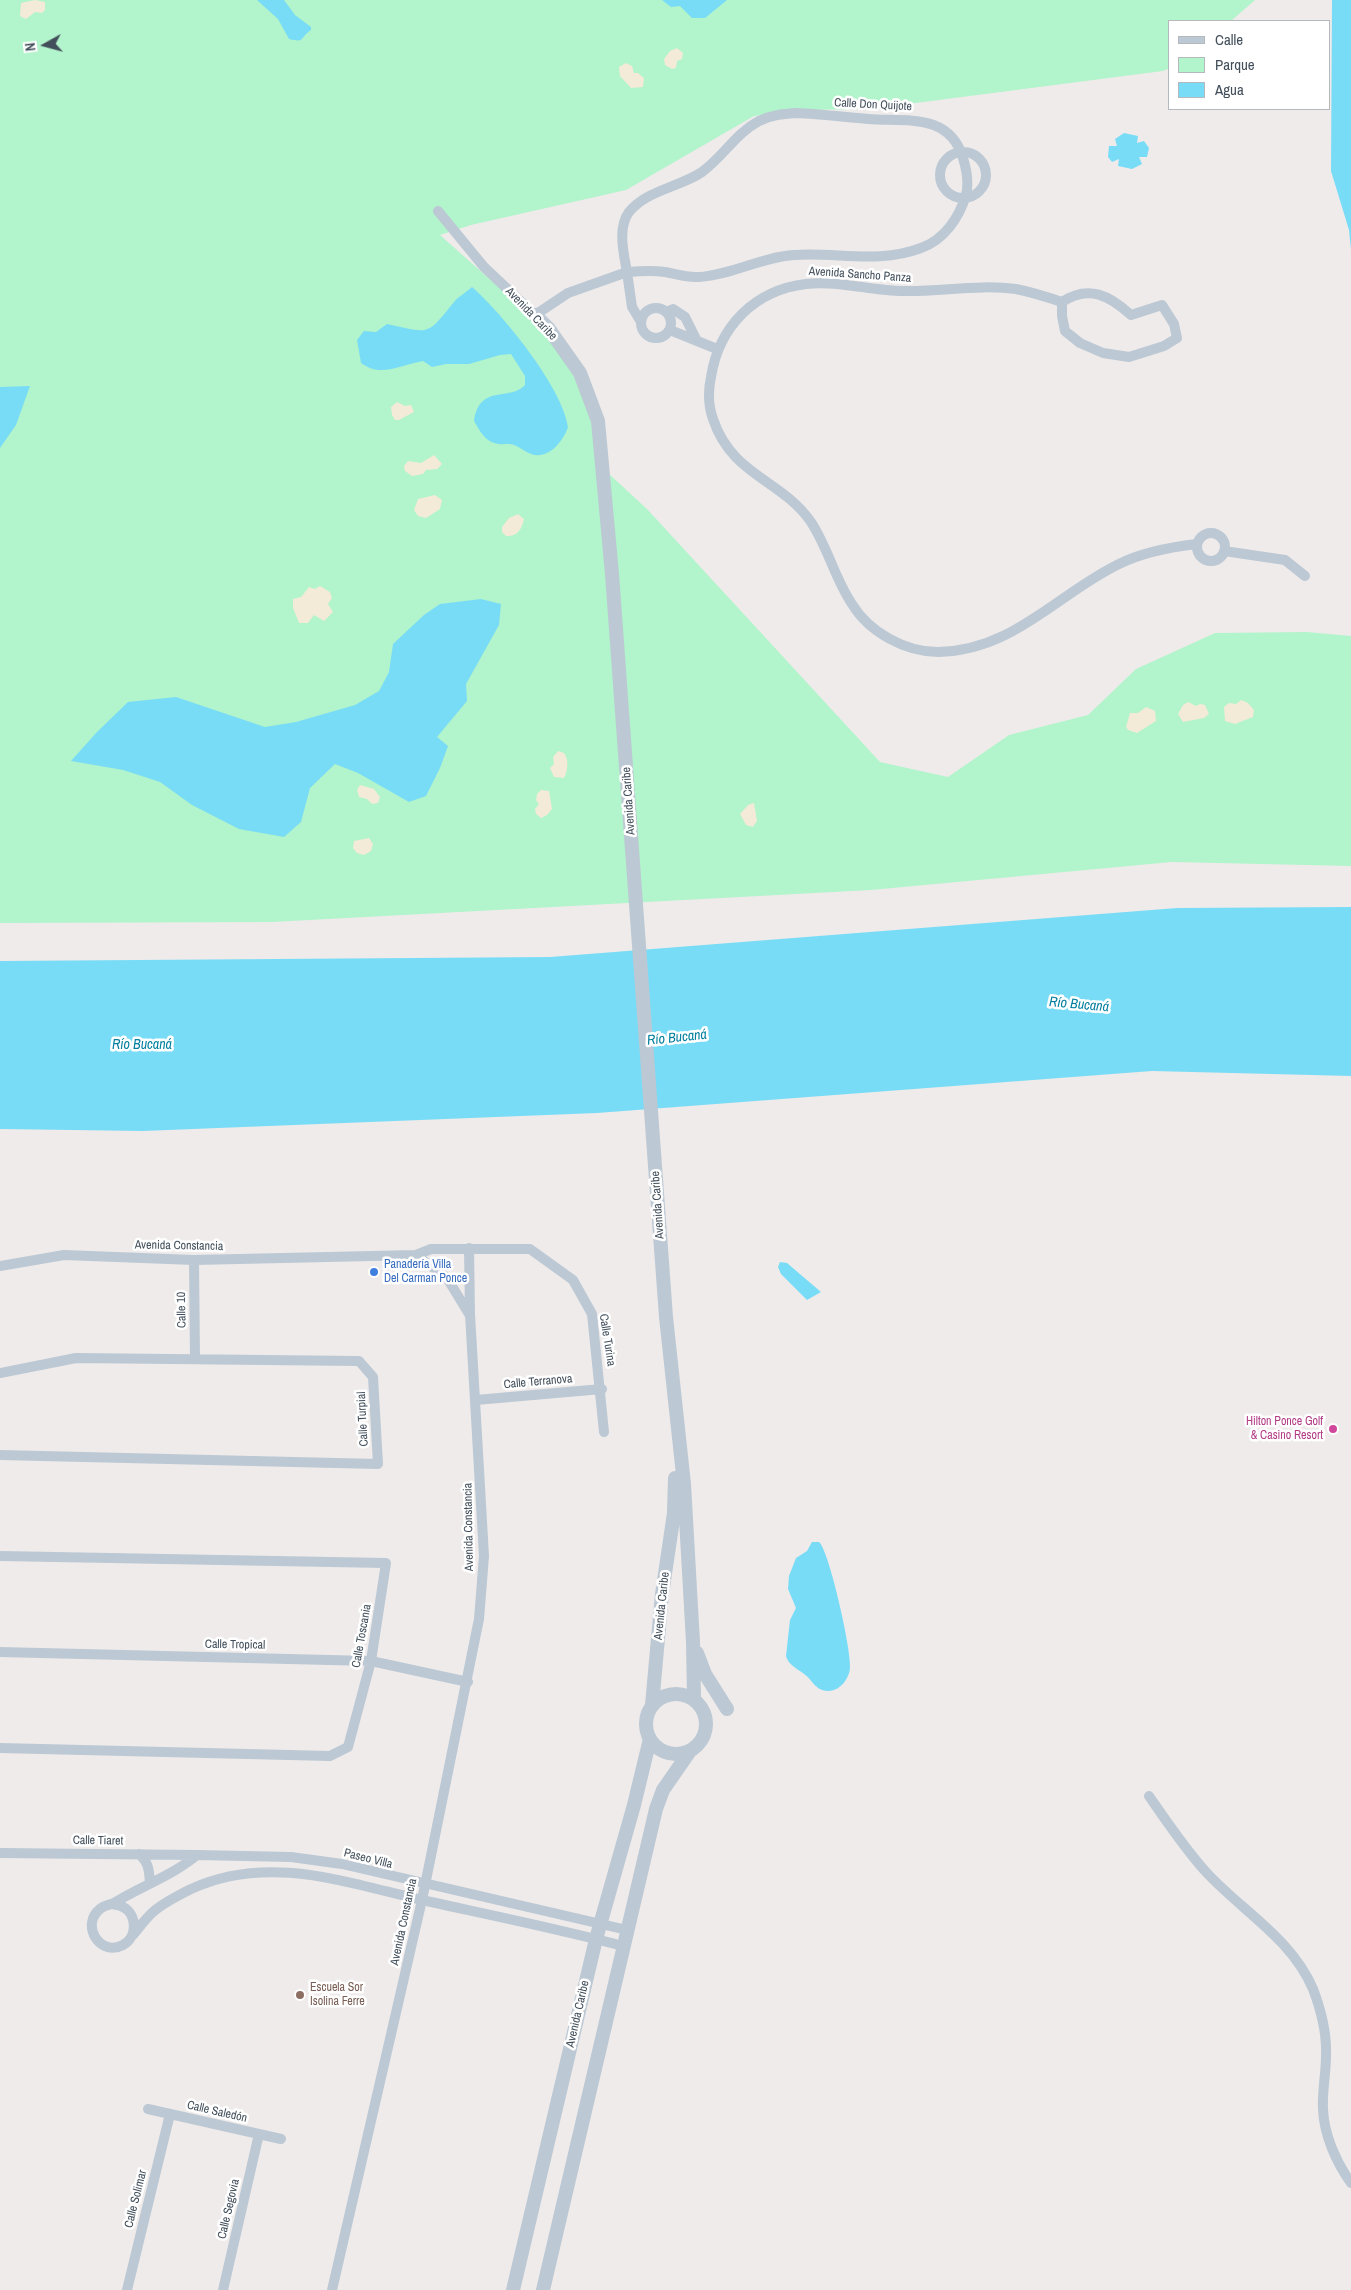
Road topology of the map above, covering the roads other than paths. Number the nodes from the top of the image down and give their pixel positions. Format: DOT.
graph roads {
  1 [pos="962,152"];
  2 [pos="965,198"];
  3 [pos="438,211"];
  4 [pos="628,272"];
  5 [pos="1062,302"];
  6 [pos="666,312"];
  7 [pos="535,315"];
  8 [pos="641,322"];
  9 [pos="670,330"];
  10 [pos="697,342"];
  11 [pos="716,349"];
  12 [pos="1197,544"];
  13 [pos="1224,550"];
  14 [pos="1305,576"];
  15 [pos="469,1248"];
  16 [pos="416,1255"];
  17 [pos="194,1260"];
  18 [pos="0,1266"];
  19 [pos="470,1314"];
  20 [pos="196,1359"];
  21 [pos="0,1373"];
  22 [pos="602,1389"];
  23 [pos="476,1400"];
  24 [pos="604,1432"];
  25 [pos="679,1448"];
  26 [pos="0,1455"];
  27 [pos="0,1556"];
  28 [pos="693,1642"];
  29 [pos="0,1652"];
  30 [pos="371,1661"];
  31 [pos="468,1682"];
  32 [pos="694,1698"];
  33 [pos="652,1705"];
  34 [pos="727,1709"];
  35 [pos="650,1739"];
  36 [pos="0,1748"];
  37 [pos="690,1751"];
  38 [pos="1149,1796"];
  39 [pos="0,1853"];
  40 [pos="139,1854"];
  41 [pos="197,1855"];
  42 [pos="150,1883"];
  43 [pos="424,1884"];
  44 [pos="422,1900"];
  45 [pos="112,1904"];
  46 [pos="600,1923"];
  47 [pos="627,1930"];
  48 [pos="132,1936"];
  49 [pos="596,1939"];
  50 [pos="623,1946"];
  51 [pos="148,2109"];
  52 [pos="170,2114"];
  53 [pos="259,2134"];
  54 [pos="280,2139"];
  55 [pos="1351,2183"];
  56 [pos="127,2290"];
  57 [pos="223,2290"];
  58 [pos="332,2290"];
  59 [pos="513,2290"];
  60 [pos="543,2290"];
  1 -- 2 [label="street, Calle Don Quijote"];
  1 -- 2 [label="street"];
  1 -- 2 [label="street"];
  1 -- 4 [label="street, Calle Don Quijote"];
  2 -- 4 [label="street, Calle Don Quijote"];
  3 -- 7 [label="street, Avenida Caribe"];
  4 -- 7 [label="street, Calle Don Quijote"];
  4 -- 8 [label="street, Calle Don Quijote"];
  5 -- 5 [label="street"];
  5 -- 11 [label="street, Avenida Sancho Panza"];
  6 -- 8 [label="street"];
  6 -- 9 [label="street"];
  6 -- 10 [label="street"];
  7 -- 25 [label="street, Avenida Caribe"];
  8 -- 9 [label="street"];
  9 -- 10 [label="street"];
  10 -- 11 [label="street"];
  11 -- 12 [label="street, Avenida Sancho Panza"];
  12 -- 13 [label="street"];
  12 -- 13 [label="street"];
  13 -- 14 [label="street"];
  15 -- 16 [label="street, Avenida Constancia"];
  15 -- 19 [label="street, Avenida Constancia"];
  15 -- 22 [label="street, Calle Turina"];
  16 -- 17 [label="street, Avenida Constancia"];
  16 -- 19 [label="street"];
  17 -- 18 [label="street, Avenida Constancia"];
  17 -- 20 [label="street, Calle 10"];
  19 -- 23 [label="street, Avenida Constancia"];
  20 -- 21 [label="street, Calle Turpial"];
  20 -- 26 [label="street, Calle Turpial"];
  22 -- 23 [label="street, Calle Terranova"];
  22 -- 24 [label="street, Calle Turina"];
  23 -- 31 [label="street, Avenida Constancia"];
  25 -- 28 [label="street, Avenida Caribe"];
  25 -- 33 [label="street, Avenida Caribe"];
  27 -- 30 [label="street, Calle Toscania"];
  28 -- 32 [label="street, Avenida Caribe"];
  28 -- 34 [label="street"];
  29 -- 30 [label="street, Calle Tropical"];
  30 -- 31 [label="street, Calle Tropical"];
  30 -- 36 [label="street, Calle Toscania"];
  31 -- 43 [label="street, Avenida Constancia"];
  32 -- 33 [label="street"];
  32 -- 37 [label="street"];
  33 -- 35 [label="street"];
  35 -- 37 [label="street"];
  35 -- 46 [label="street, Avenida Caribe"];
  37 -- 47 [label="street"];
  38 -- 55 [label="street"];
  39 -- 40 [label="street, Calle Tiaret"];
  40 -- 41 [label="street, Calle Tiaret"];
  40 -- 42 [label="street"];
  41 -- 42 [label="street, Paseo Villa"];
  41 -- 43 [label="street, Paseo Villa"];
  42 -- 45 [label="street, Paseo Villa"];
  43 -- 44 [label="street, Avenida Constancia"];
  43 -- 46 [label="street, Paseo Villa"];
  44 -- 48 [label="street, Paseo Villa"];
  44 -- 49 [label="street, Paseo Villa"];
  44 -- 58 [label="street, Avenida Constancia"];
  45 -- 48 [label="street"];
  45 -- 48 [label="street, Paseo Villa"];
  46 -- 47 [label="street, Paseo Villa"];
  46 -- 49 [label="street, Avenida Caribe"];
  47 -- 50 [label="street"];
  49 -- 50 [label="street, Paseo Villa"];
  49 -- 59 [label="street, Avenida Caribe"];
  50 -- 60 [label="street"];
  51 -- 52 [label="street, Calle Saledón"];
  52 -- 53 [label="street, Calle Saledón"];
  52 -- 56 [label="street, Calle Solimar"];
  53 -- 54 [label="street, Calle Saledón"];
  53 -- 57 [label="street, Calle Segovia"];
}
